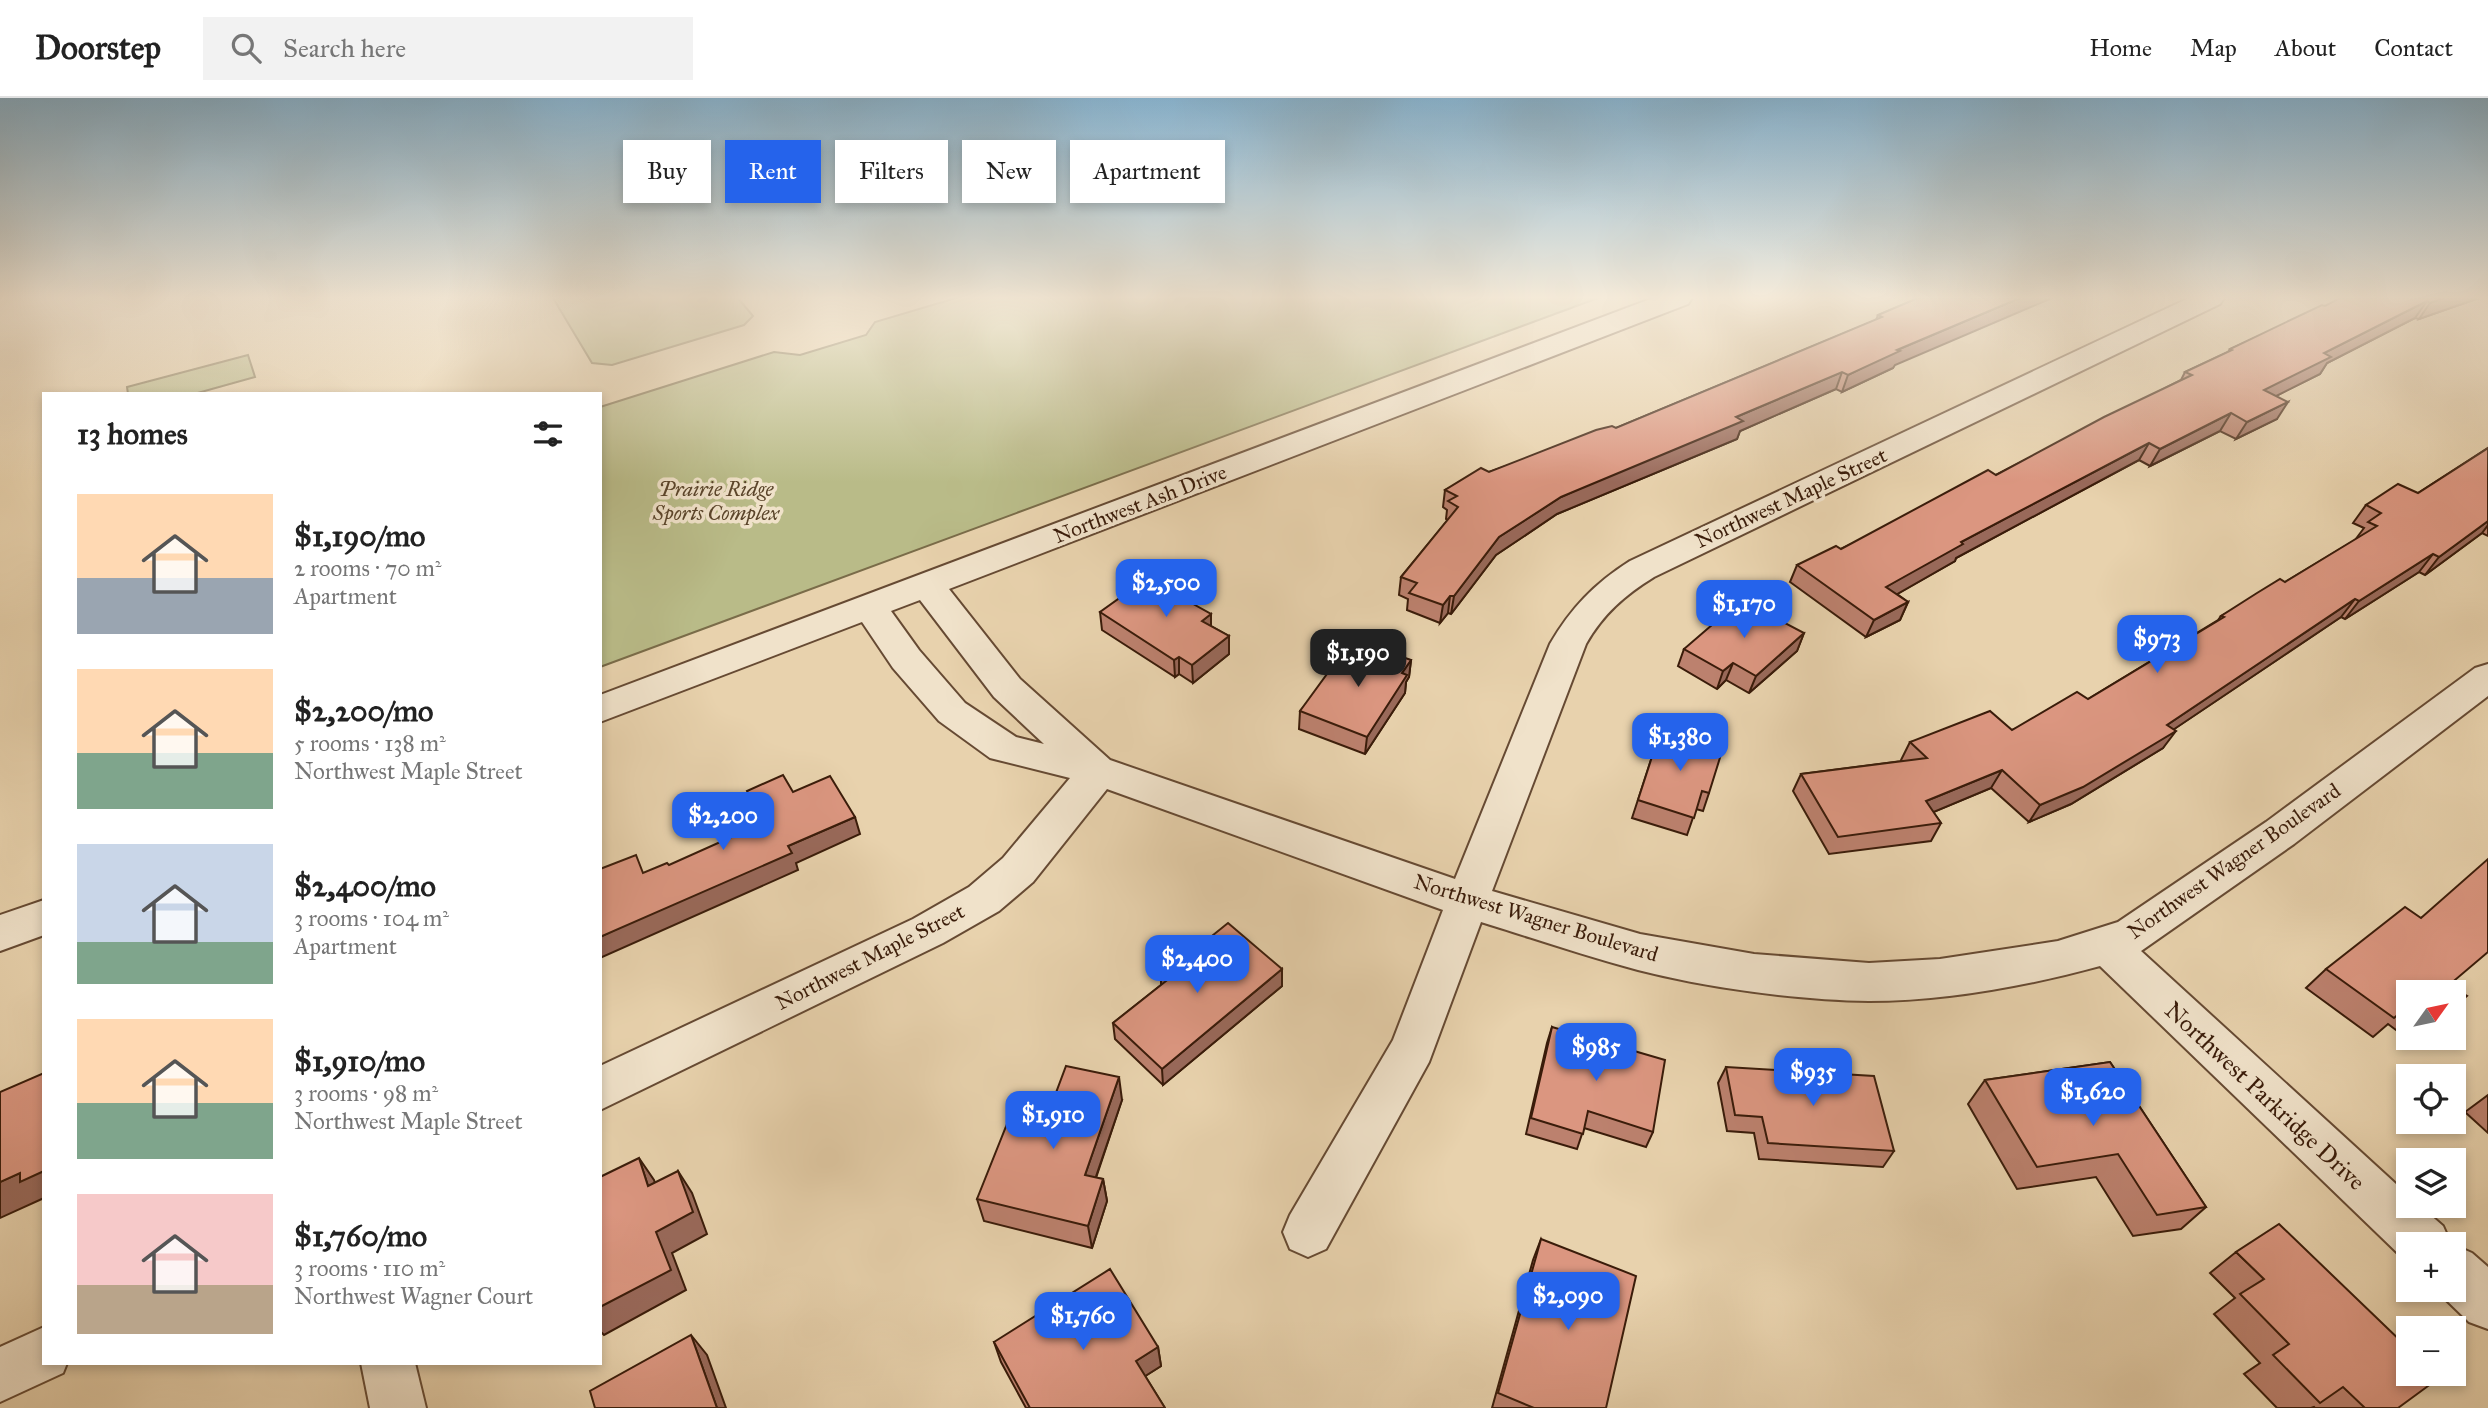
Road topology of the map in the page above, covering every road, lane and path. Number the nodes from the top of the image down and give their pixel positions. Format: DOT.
graph roads {
  1 [pos="1518,359"];
  2 [pos="2083,359"];
  3 [pos="927,584"];
  4 [pos="869,606"];
  5 [pos="2488,677"];
  6 [pos="602,708"];
  7 [pos="1099,772"];
  8 [pos="1467,901"];
  9 [pos="42,918"];
  10 [pos="0,933"];
  11 [pos="2108,946"];
  12 [pos="602,1088"];
  13 [pos="1308,1232"];
  14 [pos="2411,1232"];
  15 [pos="2466,1282"];
  16 [pos="2488,1303"];
  17 [pos="42,1355"];
  18 [pos="388,1365"];
  19 [pos="0,1375"];
  20 [pos="398,1408"];
  1 -- 3 [label="street, Northwest Ash Drive"];
  2 -- 8 [label="street, Northwest Maple Street"];
  3 -- 4 [label="street, Northwest Ash Drive"];
  3 -- 7 [label="street, Northwest Wagner Boulevard"];
  4 -- 6 [label="street, Northwest Ash Drive"];
  4 -- 7 [label="street, Northwest Wagner Boulevard"];
  5 -- 11 [label="street, Northwest Wagner Boulevard"];
  7 -- 8 [label="street, Northwest Wagner Boulevard"];
  7 -- 12 [label="street, Northwest Maple Street"];
  8 -- 11 [label="street, Northwest Wagner Boulevard"];
  8 -- 13 [label="street, Northwest Maple Street"];
  9 -- 10 [label="street"];
  11 -- 14 [label="street, Northwest Parkridge Drive"];
  15 -- 16 [label="street"];
  17 -- 19 [label="street"];
  18 -- 20 [label="street"];
}
